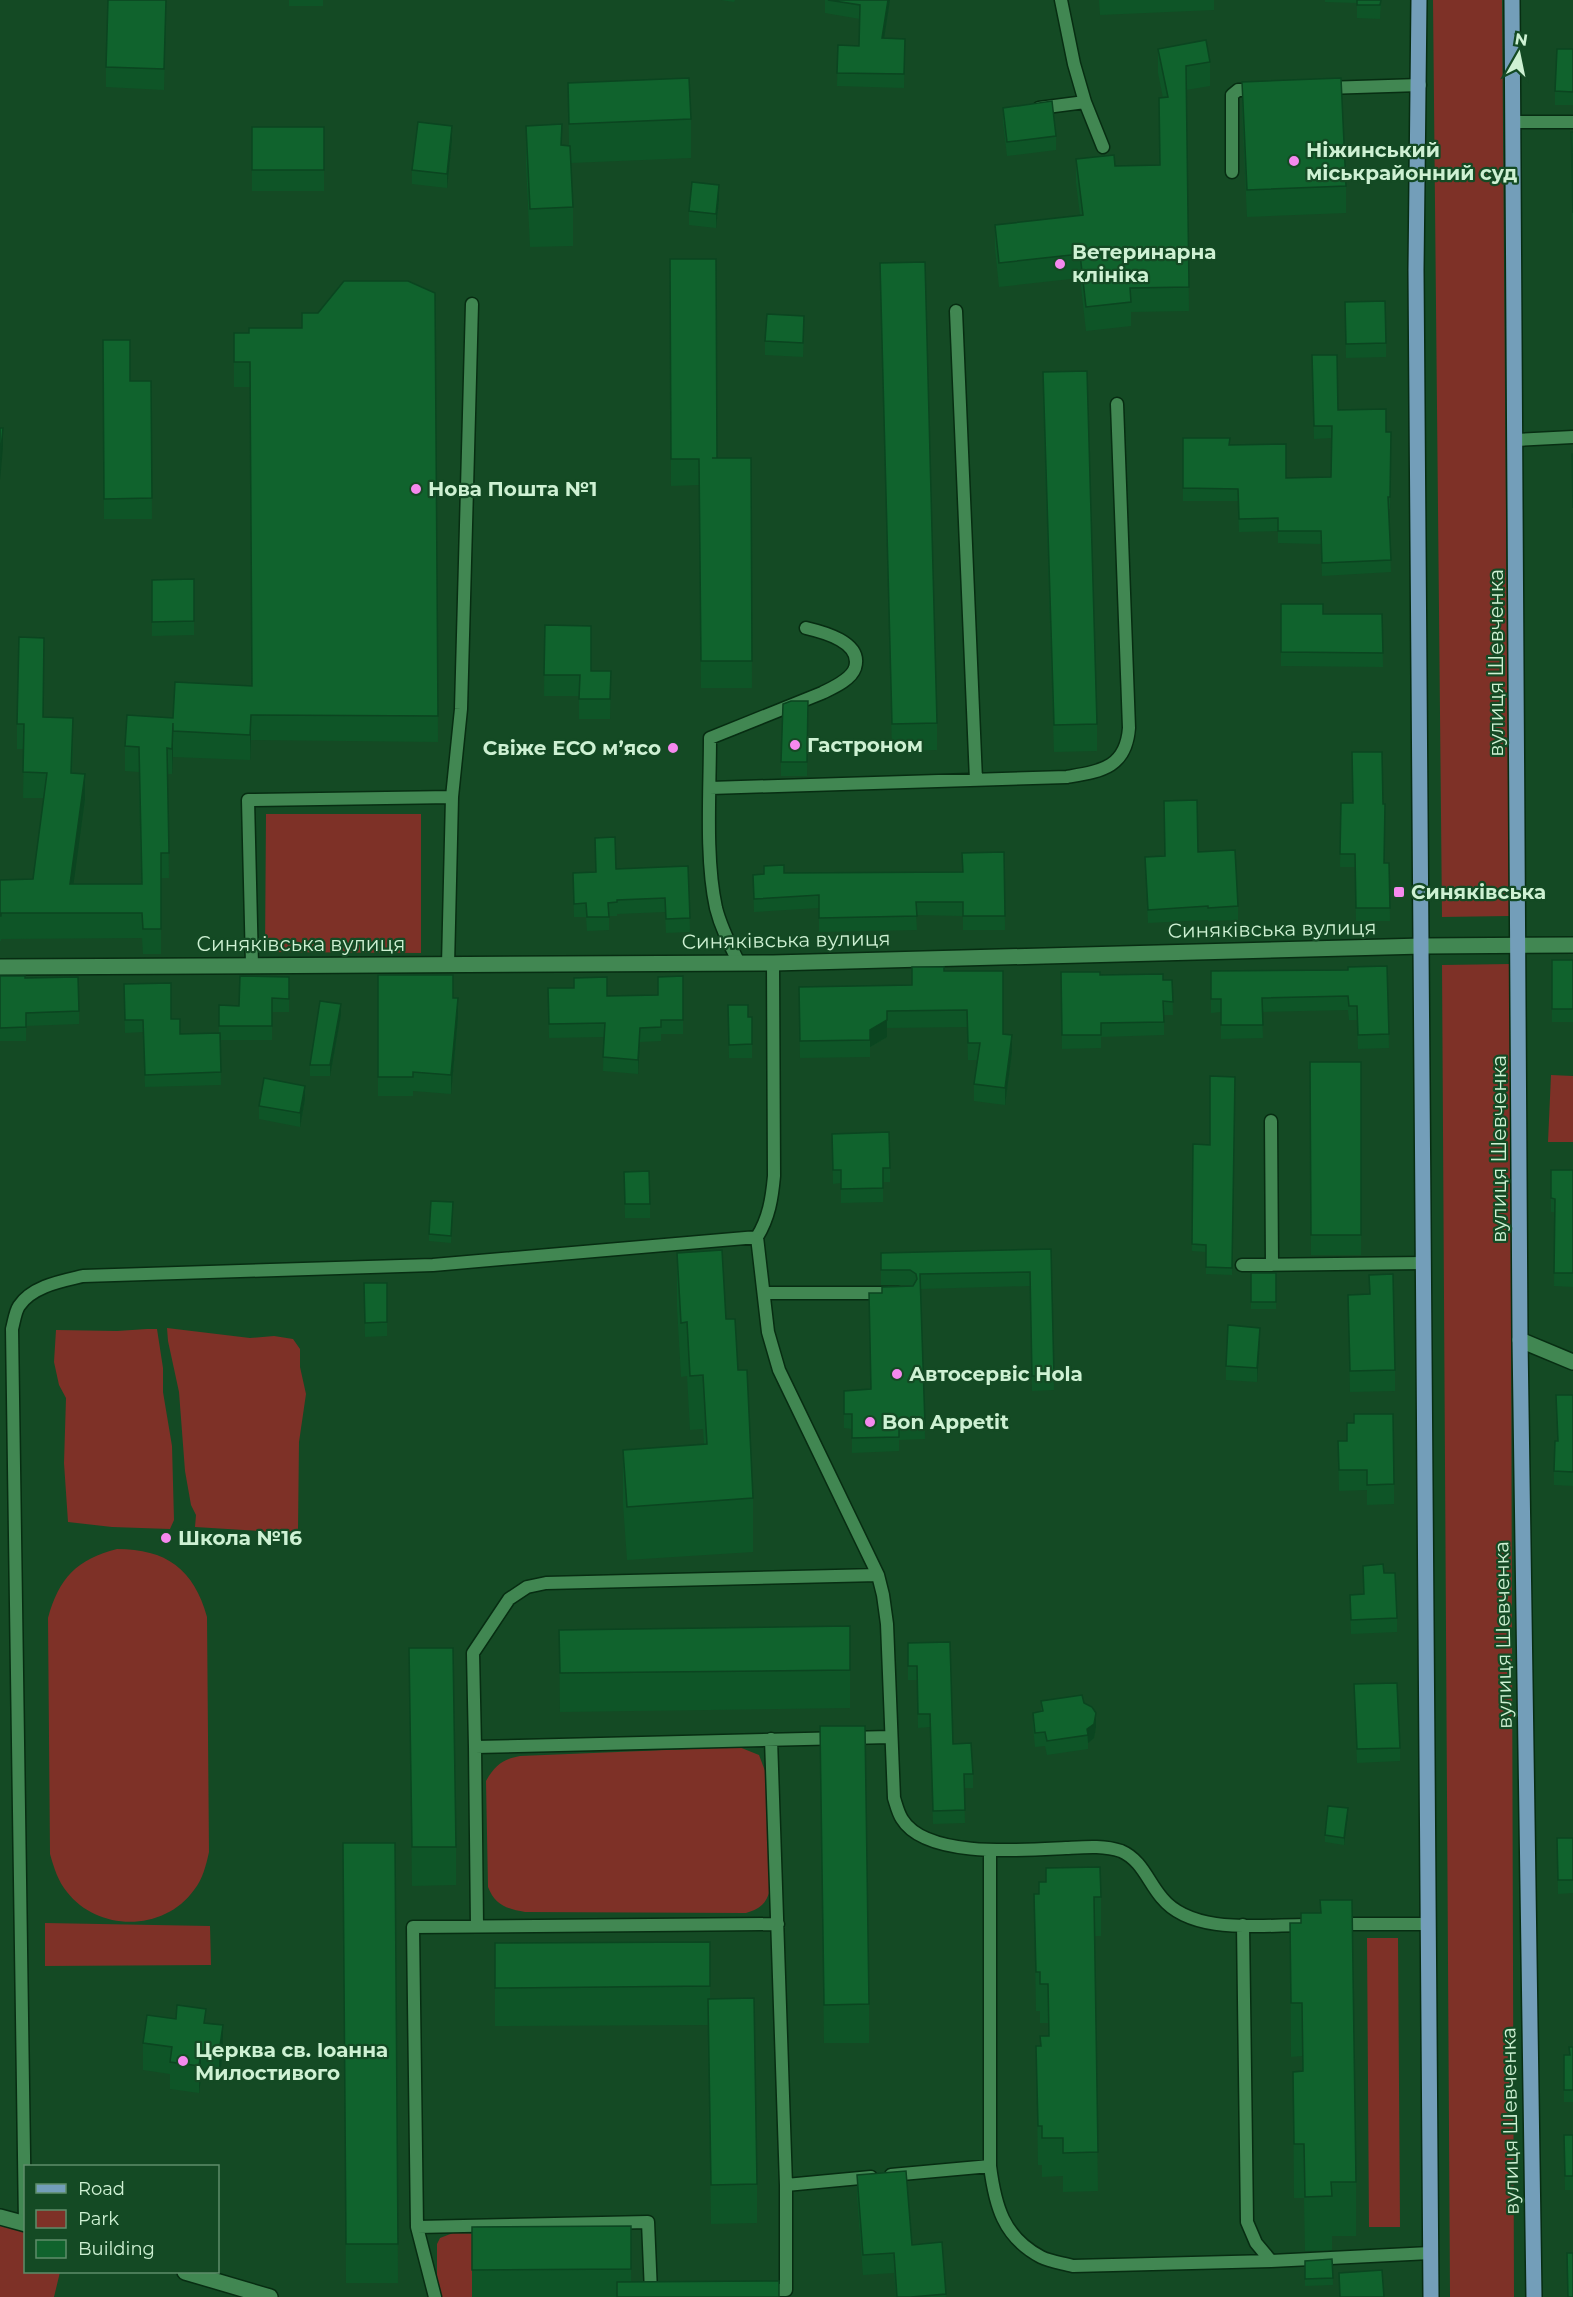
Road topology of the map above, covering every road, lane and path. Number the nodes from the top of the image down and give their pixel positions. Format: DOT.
graph roads {
  1 [pos="1061,0"];
  2 [pos="1419,0"];
  3 [pos="1512,0"];
  4 [pos="1420,85"];
  5 [pos="1317,88"];
  6 [pos="1272,90"];
  7 [pos="1085,102"];
  8 [pos="1031,109"];
  9 [pos="1513,122"];
  10 [pos="1573,122"];
  11 [pos="1103,147"];
  12 [pos="1232,172"];
  13 [pos="472,304"];
  14 [pos="956,310"];
  15 [pos="1117,404"];
  16 [pos="1573,437"];
  17 [pos="1515,440"];
  18 [pos="806,628"];
  19 [pos="976,780"];
  20 [pos="710,788"];
  21 [pos="452,797"];
  22 [pos="1519,945"];
  23 [pos="1573,945"];
  24 [pos="1422,946"];
  25 [pos="739,963"];
  26 [pos="773,963"];
  27 [pos="448,965"];
  28 [pos="252,966"];
  29 [pos="0,967"];
  30 [pos="1270,1121"];
  31 [pos="757,1237"];
  32 [pos="1424,1263"];
  33 [pos="1242,1265"];
  34 [pos="1272,1265"];
  35 [pos="764,1293"];
  36 [pos="909,1293"];
  37 [pos="1520,1340"];
  38 [pos="1573,1362"];
  39 [pos="878,1575"];
  40 [pos="890,1737"];
  41 [pos="771,1739"];
  42 [pos="475,1747"];
  43 [pos="990,1851"];
  44 [pos="778,1924"];
  45 [pos="1428,1924"];
  46 [pos="477,1925"];
  47 [pos="1243,1925"];
  48 [pos="24,2165"];
  49 [pos="990,2166"];
  50 [pos="786,2185"];
  51 [pos="0,2217"];
  52 [pos="24,2224"];
  53 [pos="417,2227"];
  54 [pos="1430,2253"];
  55 [pos="1271,2261"];
  56 [pos="192,2273"];
  57 [pos="752,2290"];
  58 [pos="663,2292"];
  59 [pos="270,2297"];
  60 [pos="435,2297"];
  61 [pos="1431,2297"];
  62 [pos="1534,2297"];
  1 -- 7 [label="lane"];
  2 -- 4 [label="main road"];
  3 -- 9 [label="main road, вулиця Шевченка"];
  4 -- 5 [label="lane"];
  4 -- 24 [label="main road"];
  6 -- 12 [label="lane"];
  7 -- 8 [label="lane"];
  7 -- 11 [label="lane"];
  9 -- 10 [label="lane"];
  9 -- 17 [label="main road, вулиця Шевченка"];
  13 -- 21 [label="lane"];
  14 -- 19 [label="lane"];
  15 -- 19 [label="lane"];
  16 -- 17 [label="lane"];
  17 -- 22 [label="main road, вулиця Шевченка"];
  18 -- 20 [label="lane"];
  19 -- 20 [label="lane"];
  20 -- 25 [label="lane"];
  21 -- 27 [label="lane"];
  21 -- 28 [label="lane"];
  22 -- 23 [label="street, Синяківська вулиця"];
  22 -- 24 [label="street, Синяківська вулиця"];
  22 -- 37 [label="main road, вулиця Шевченка"];
  24 -- 26 [label="street, Синяківська вулиця"];
  24 -- 32 [label="main road"];
  25 -- 26 [label="street, Синяківська вулиця"];
  25 -- 27 [label="street, Синяківська вулиця"];
  26 -- 31 [label="lane"];
  27 -- 28 [label="street, Синяківська вулиця"];
  28 -- 29 [label="street, Синяківська вулиця"];
  30 -- 34 [label="lane"];
  31 -- 35 [label="lane"];
  31 -- 48 [label="lane"];
  32 -- 34 [label="lane"];
  32 -- 45 [label="main road"];
  33 -- 34 [label="lane"];
  35 -- 36 [label="lane"];
  35 -- 39 [label="lane"];
  37 -- 38 [label="street"];
  37 -- 62 [label="main road, вулиця Шевченка"];
  39 -- 40 [label="lane"];
  39 -- 42 [label="lane"];
  40 -- 41 [label="lane"];
  40 -- 43 [label="lane"];
  41 -- 42 [label="lane"];
  41 -- 44 [label="lane"];
  42 -- 46 [label="lane"];
  43 -- 47 [label="lane"];
  43 -- 49 [label="lane"];
  44 -- 46 [label="lane"];
  44 -- 50 [label="lane"];
  45 -- 47 [label="lane"];
  45 -- 54 [label="main road"];
  46 -- 53 [label="lane"];
  47 -- 55 [label="lane"];
  49 -- 50 [label="lane"];
  49 -- 55 [label="lane"];
  50 -- 57 [label="lane"];
  51 -- 52 [label="street"];
  53 -- 58 [label="lane"];
  53 -- 60 [label="lane"];
  54 -- 55 [label="lane"];
  54 -- 61 [label="main road"];
  56 -- 59 [label="street"];
}
